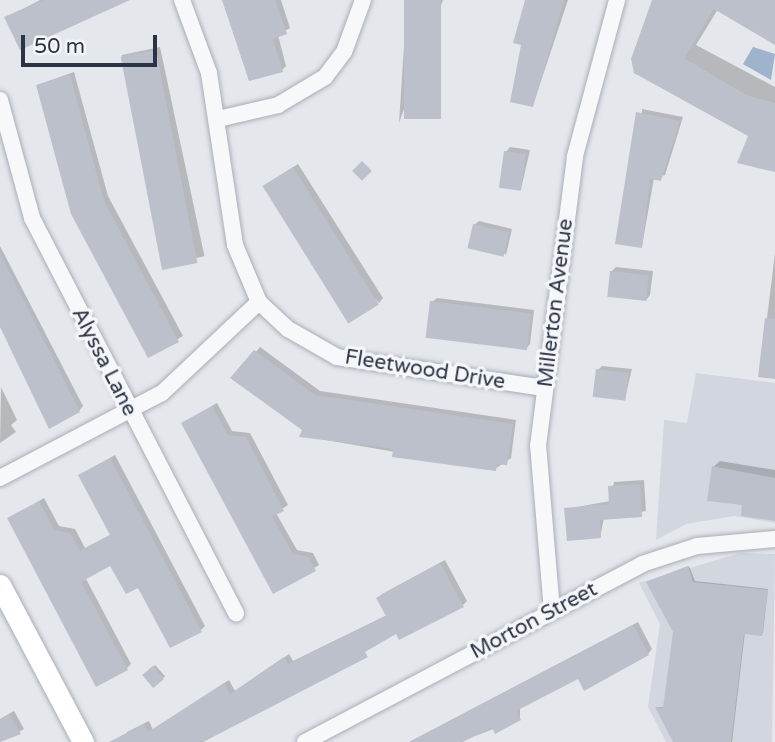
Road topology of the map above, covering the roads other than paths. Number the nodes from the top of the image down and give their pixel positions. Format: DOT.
graph roads {
  1 [pos="183,0"];
  2 [pos="363,0"];
  3 [pos="617,0"];
  4 [pos="0,100"];
  5 [pos="218,119"];
  6 [pos="259,302"];
  7 [pos="545,388"];
  8 [pos="129,411"];
  9 [pos="0,478"];
  10 [pos="775,539"];
  11 [pos="0,585"];
  12 [pos="552,611"];
  13 [pos="236,613"];
  14 [pos="83,742"];
  15 [pos="305,742"];
  1 -- 5 [label="street, Fleetwood Drive"];
  2 -- 5 [label="street"];
  3 -- 7 [label="street, Millerton Avenue"];
  4 -- 8 [label="street, Alyssa Lane"];
  5 -- 6 [label="street, Fleetwood Drive"];
  6 -- 7 [label="street, Fleetwood Drive"];
  6 -- 8 [label="street"];
  7 -- 12 [label="street, Millerton Avenue"];
  8 -- 9 [label="street"];
  8 -- 13 [label="street, Alyssa Lane"];
  10 -- 12 [label="street, Morton Street"];
  11 -- 14 [label="street"];
  12 -- 15 [label="street, Morton Street"];
}
